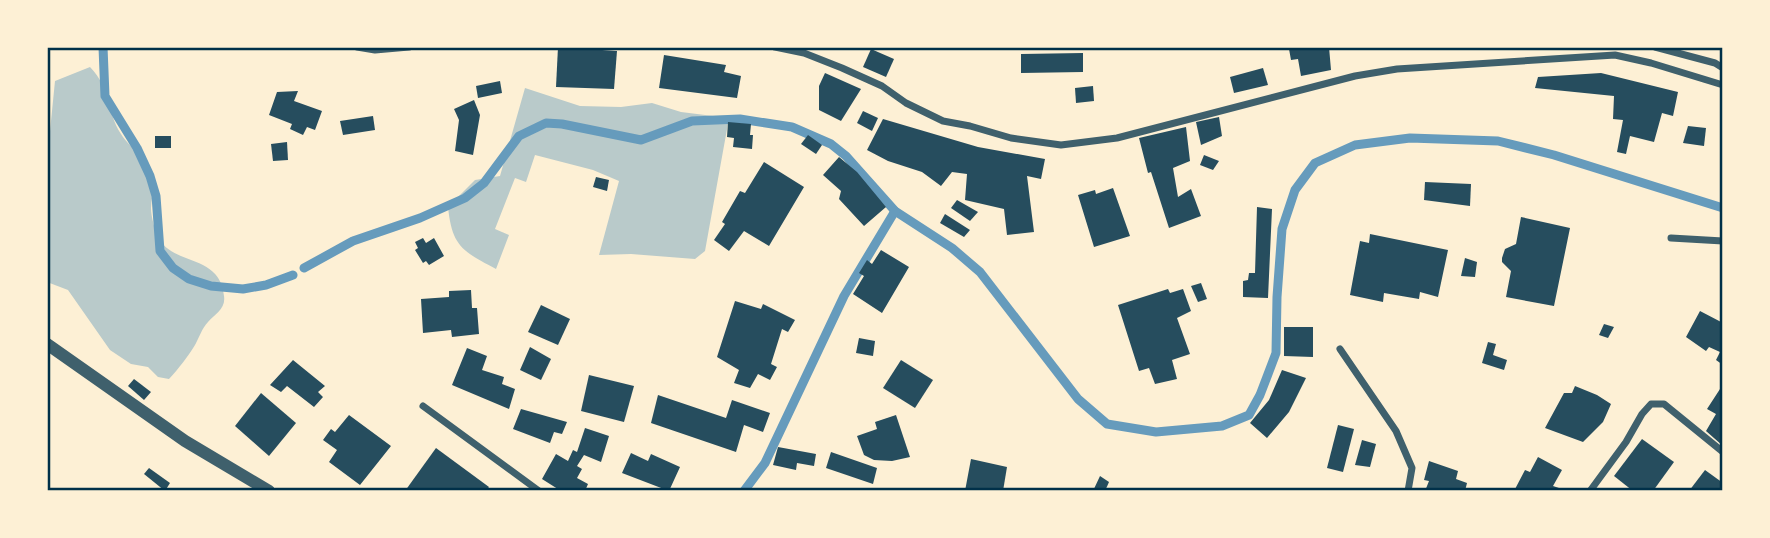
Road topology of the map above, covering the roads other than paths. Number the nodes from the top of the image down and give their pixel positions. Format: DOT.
graph roads {
  1 [pos="357,47"];
  2 [pos="410,47"];
  3 [pos="775,47"];
  4 [pos="1655,47"];
  5 [pos="1723,68"];
  6 [pos="1723,85"];
  7 [pos="1671,238"];
  8 [pos="1723,241"];
  9 [pos="47,344"];
  10 [pos="1340,349"];
  11 [pos="423,406"];
  12 [pos="1723,452"];
  13 [pos="270,491"];
  14 [pos="539,491"];
  15 [pos="1408,491"];
  16 [pos="1590,491"];
  1 -- 2 [label="street"];
  3 -- 6 [label="street"];
  4 -- 5 [label="street"];
  7 -- 8 [label="street"];
  9 -- 13 [label="street"];
  10 -- 15 [label="street"];
  11 -- 14 [label="street"];
  12 -- 16 [label="street"];
}
